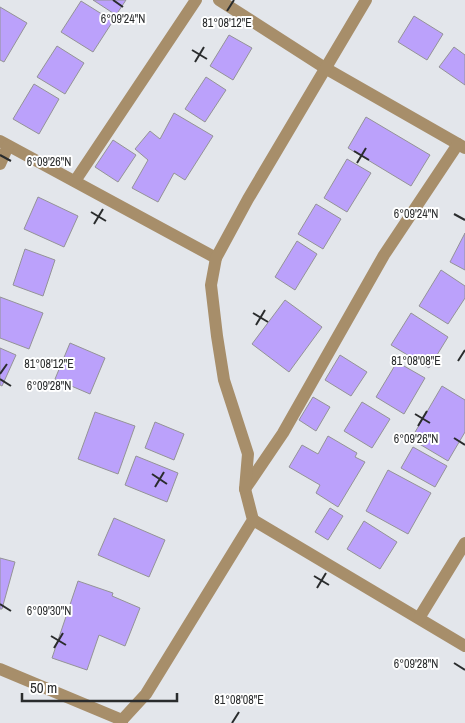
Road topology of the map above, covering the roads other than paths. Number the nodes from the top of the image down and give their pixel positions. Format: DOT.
graph roads {
  1 [pos="196,0"];
  2 [pos="219,0"];
  3 [pos="366,0"];
  4 [pos="325,68"];
  5 [pos="4,143"];
  6 [pos="462,146"];
  7 [pos="0,164"];
  8 [pos="75,181"];
  9 [pos="216,258"];
  10 [pos="246,489"];
  11 [pos="254,520"];
  12 [pos="465,543"];
  13 [pos="419,618"];
  14 [pos="465,646"];
  15 [pos="0,669"];
  16 [pos="122,721"];
  1 -- 8 [label="street"];
  2 -- 4 [label="street"];
  3 -- 4 [label="street"];
  4 -- 6 [label="street"];
  4 -- 9 [label="street"];
  5 -- 7 [label="street"];
  5 -- 8 [label="street"];
  6 -- 10 [label="street"];
  8 -- 9 [label="street"];
  9 -- 10 [label="street"];
  10 -- 11 [label="street"];
  11 -- 13 [label="street"];
  11 -- 16 [label="street"];
  12 -- 13 [label="street"];
  13 -- 14 [label="street"];
  15 -- 16 [label="street"];
}
